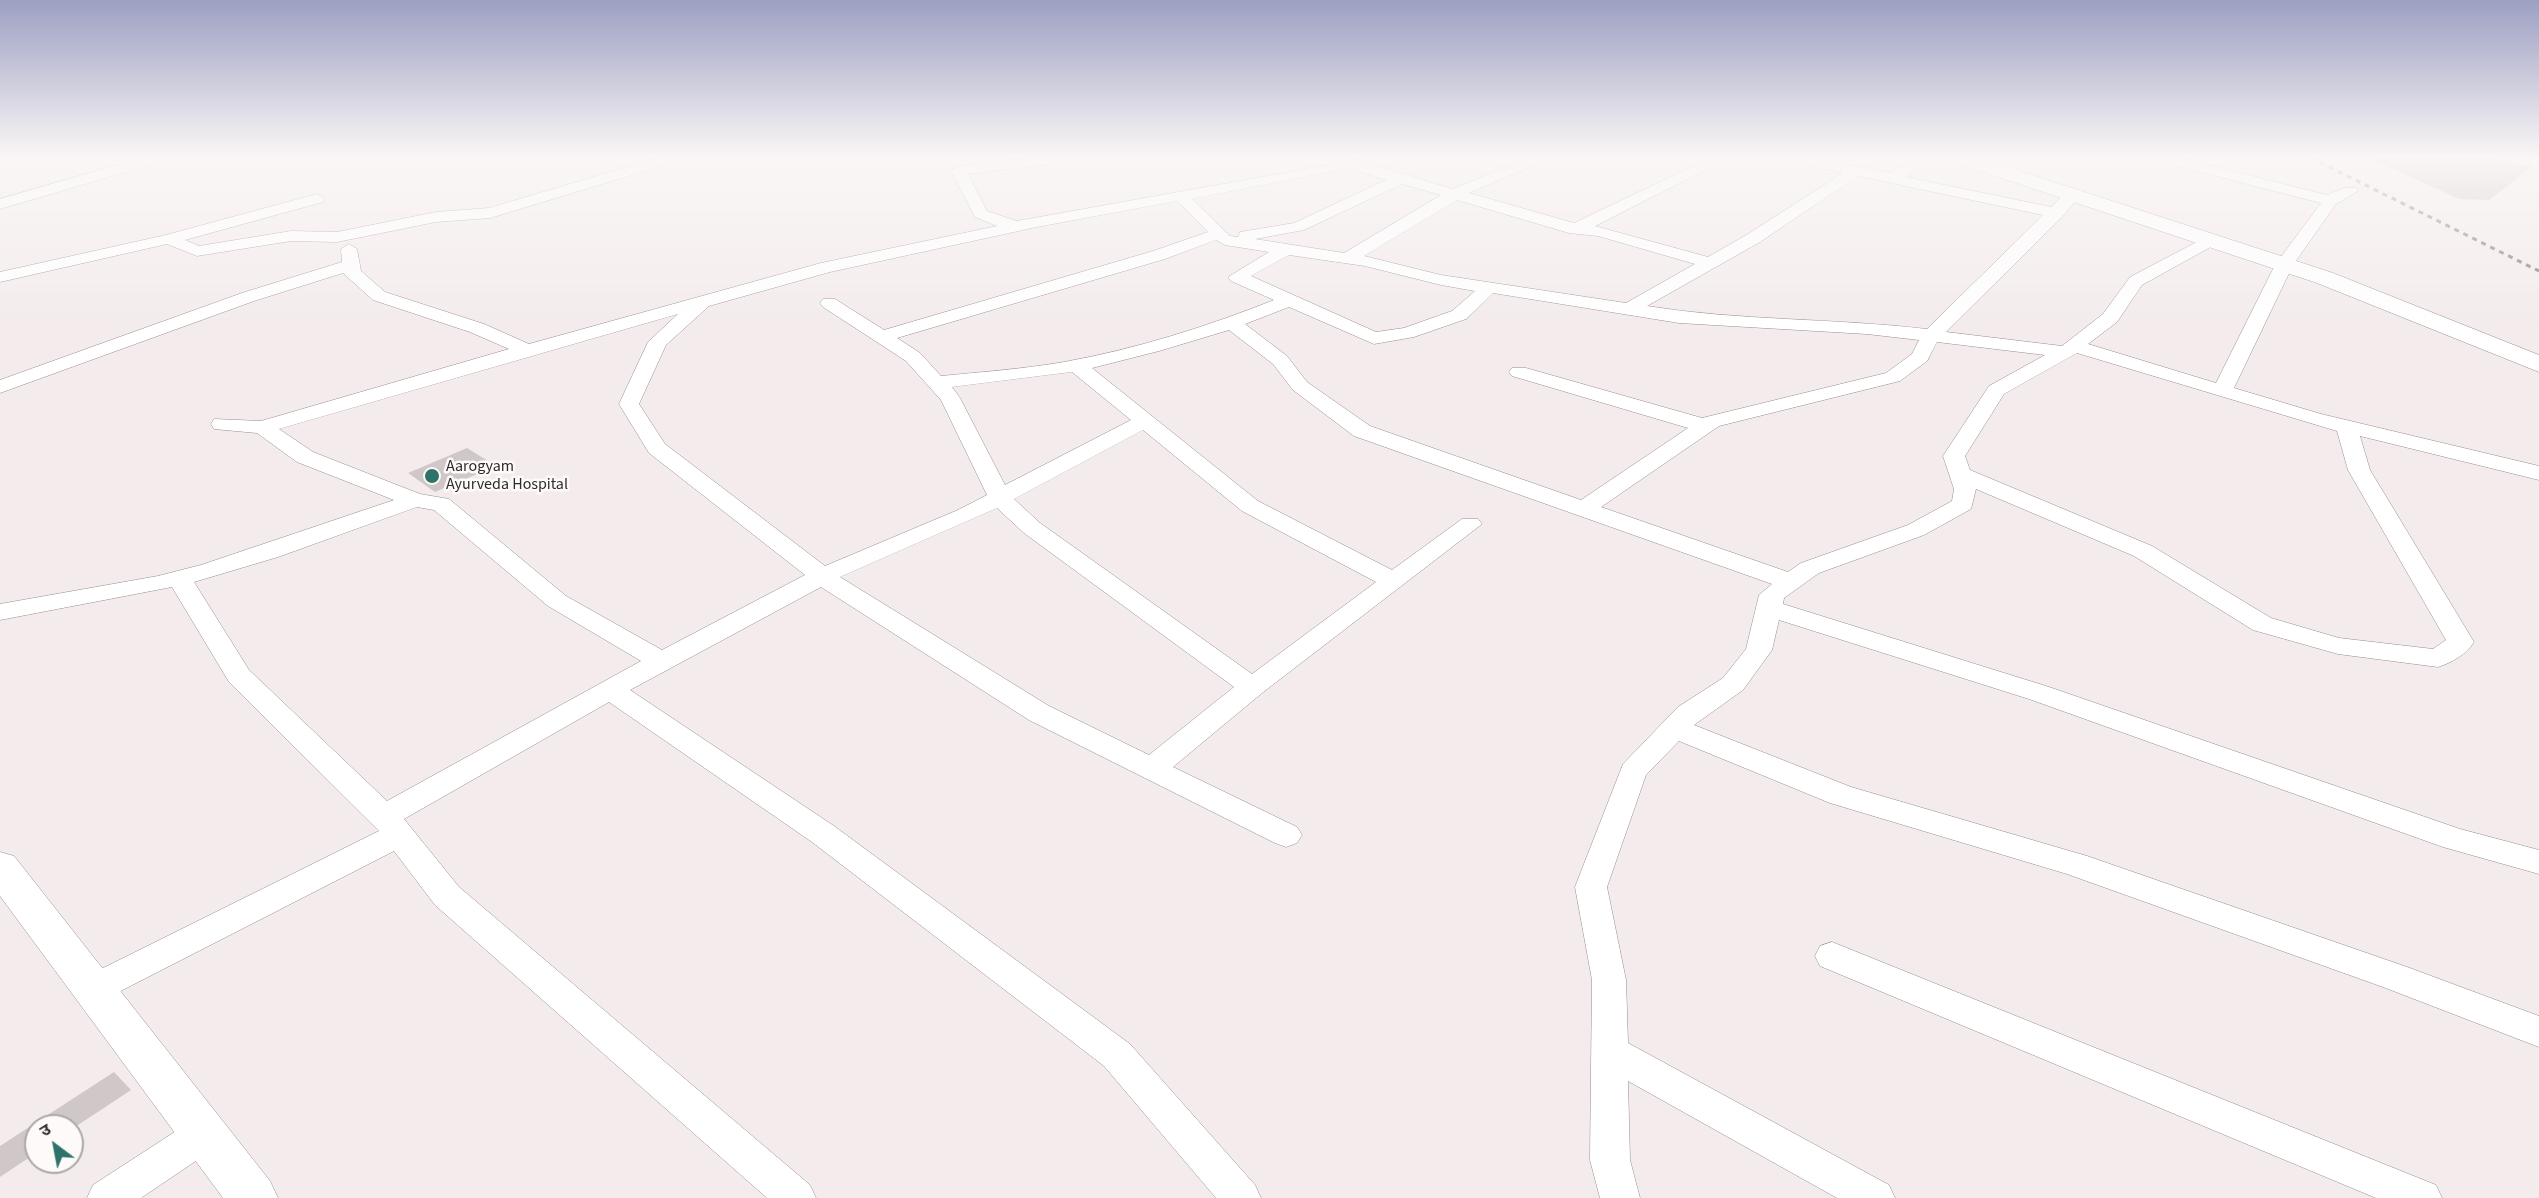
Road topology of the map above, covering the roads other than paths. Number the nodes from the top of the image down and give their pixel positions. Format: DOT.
graph roads {
  1 [pos="264,214"];
  2 [pos="478,214"];
  3 [pos="981,214"];
  4 [pos="1081,214"];
  5 [pos="1198,214"];
  6 [pos="1326,214"];
  7 [pos="1422,214"];
  8 [pos="1523,214"];
  9 [pos="1606,214"];
  10 [pos="1787,214"];
  11 [pos="2056,214"];
  12 [pos="2131,214"];
  13 [pos="2322,214"];
  14 [pos="1014,226"];
  15 [pos="1575,229"];
  16 [pos="358,233"];
  17 [pos="1221,237"];
  18 [pos="169,239"];
  19 [pos="2210,240"];
  20 [pos="1286,249"];
  21 [pos="1348,258"];
  22 [pos="1710,263"];
  23 [pos="351,265"];
  24 [pos="2284,265"];
  25 [pos="0,277"];
  26 [pos="1489,287"];
  27 [pos="705,300"];
  28 [pos="1290,300"];
  29 [pos="829,303"];
  30 [pos="1630,308"];
  31 [pos="1233,324"];
  32 [pos="883,336"];
  33 [pos="1931,336"];
  34 [pos="2069,349"];
  35 [pos="527,350"];
  36 [pos="2539,364"];
  37 [pos="1076,365"];
  38 [pos="1519,372"];
  39 [pos="936,383"];
  40 [pos="0,387"];
  41 [pos="2222,391"];
  42 [pos="1146,420"];
  43 [pos="222,424"];
  44 [pos="1705,426"];
  45 [pos="262,427"];
  46 [pos="2347,427"];
  47 [pos="2539,472"];
  48 [pos="1960,474"];
  49 [pos="1000,498"];
  50 [pos="415,500"];
  51 [pos="1585,508"];
  52 [pos="1470,524"];
  53 [pos="822,576"];
  54 [pos="179,578"];
  55 [pos="1394,581"];
  56 [pos="1791,582"];
  57 [pos="1769,608"];
  58 [pos="0,612"];
  59 [pos="661,661"];
  60 [pos="1252,687"];
  61 [pos="610,690"];
  62 [pos="1675,728"];
  63 [pos="1151,768"];
  64 [pos="391,826"];
  65 [pos="1286,835"];
  66 [pos="2539,862"];
  67 [pos="0,867"];
  68 [pos="1832,956"];
  69 [pos="93,989"];
  70 [pos="2539,1032"];
  71 [pos="1610,1052"];
  72 [pos="204,1134"];
  73 [pos="106,1198"];
  74 [pos="253,1198"];
  75 [pos="796,1198"];
  76 [pos="1241,1198"];
  77 [pos="1620,1198"];
  78 [pos="1875,1198"];
  79 [pos="2422,1198"];
  1 -- 18 [label="street"];
  2 -- 16 [label="street"];
  3 -- 14 [label="street"];
  4 -- 14 [label="street"];
  5 -- 17 [label="street"];
  6 -- 17 [label="street"];
  7 -- 21 [label="street"];
  8 -- 15 [label="street"];
  9 -- 15 [label="street"];
  10 -- 22 [label="street"];
  11 -- 33 [label="street"];
  12 -- 19 [label="main road"];
  13 -- 24 [label="street"];
  14 -- 27 [label="street"];
  15 -- 22 [label="street"];
  16 -- 18 [label="street"];
  16 -- 23 [label="street"];
  17 -- 20 [label="street"];
  17 -- 32 [label="street"];
  18 -- 25 [label="street"];
  19 -- 24 [label="main road"];
  19 -- 34 [label="street"];
  20 -- 21 [label="street"];
  20 -- 28 [label="street"];
  21 -- 26 [label="street"];
  22 -- 30 [label="street"];
  23 -- 35 [label="street"];
  23 -- 40 [label="street"];
  24 -- 36 [label="main road"];
  24 -- 41 [label="street"];
  26 -- 28 [label="street"];
  26 -- 30 [label="street"];
  27 -- 35 [label="street"];
  27 -- 53 [label="street"];
  28 -- 31 [label="street"];
  29 -- 32 [label="street"];
  30 -- 33 [label="street"];
  31 -- 37 [label="street"];
  31 -- 51 [label="street"];
  32 -- 39 [label="street"];
  33 -- 34 [label="street"];
  33 -- 44 [label="street"];
  34 -- 41 [label="street"];
  34 -- 48 [label="street"];
  35 -- 45 [label="street"];
  37 -- 39 [label="street"];
  37 -- 42 [label="street"];
  38 -- 44 [label="street"];
  39 -- 49 [label="street"];
  41 -- 46 [label="street"];
  42 -- 49 [label="street"];
  42 -- 55 [label="street"];
  43 -- 45 [label="street"];
  44 -- 51 [label="street"];
  45 -- 50 [label="street"];
  46 -- 47 [label="street"];
  46 -- 48 [label="street"];
  48 -- 56 [label="street"];
  49 -- 53 [label="street"];
  49 -- 60 [label="street"];
  50 -- 54 [label="street"];
  50 -- 59 [label="street"];
  51 -- 56 [label="street"];
  52 -- 55 [label="street"];
  53 -- 59 [label="street"];
  53 -- 63 [label="street"];
  54 -- 58 [label="street"];
  54 -- 64 [label="street"];
  55 -- 60 [label="street"];
  56 -- 57 [label="street"];
  57 -- 62 [label="street"];
  57 -- 66 [label="street"];
  59 -- 61 [label="street"];
  60 -- 63 [label="street"];
  61 -- 64 [label="street"];
  61 -- 76 [label="street"];
  62 -- 70 [label="street"];
  62 -- 71 [label="street"];
  63 -- 65 [label="street"];
  64 -- 69 [label="street"];
  64 -- 75 [label="street"];
  67 -- 69 [label="street"];
  68 -- 79 [label="street"];
  69 -- 72 [label="street"];
  71 -- 77 [label="street"];
  71 -- 78 [label="street"];
  72 -- 73 [label="street"];
  72 -- 74 [label="street"];
}
